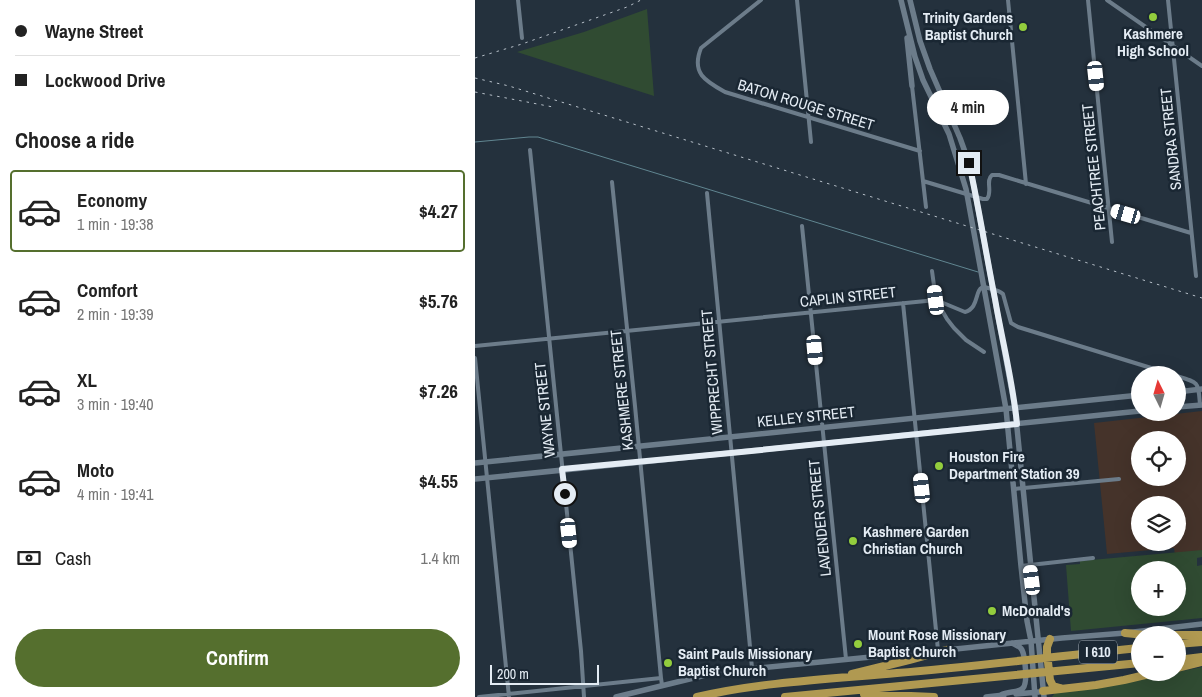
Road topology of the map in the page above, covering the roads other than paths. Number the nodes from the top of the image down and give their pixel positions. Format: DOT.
graph roads {
  1 [pos="518,0"];
  2 [pos="761,0"];
  3 [pos="797,0"];
  4 [pos="901,0"];
  5 [pos="910,0"];
  6 [pos="1008,0"];
  7 [pos="1088,0"];
  8 [pos="1107,0"];
  9 [pos="1168,0"];
  10 [pos="905,20"];
  11 [pos="522,38"];
  12 [pos="1173,45"];
  13 [pos="926,57"];
  14 [pos="917,61"];
  15 [pos="1202,66"];
  16 [pos="923,80"];
  17 [pos="912,86"];
  18 [pos="809,117"];
  19 [pos="811,142"];
  20 [pos="530,150"];
  21 [pos="920,151"];
  22 [pos="612,182"];
  23 [pos="923,182"];
  24 [pos="1026,184"];
  25 [pos="707,193"];
  26 [pos="926,207"];
  27 [pos="1109,209"];
  28 [pos="803,226"];
  29 [pos="1191,234"];
  30 [pos="1112,242"];
  31 [pos="932,271"];
  32 [pos="1196,276"];
  33 [pos="936,300"];
  34 [pos="903,303"];
  35 [pos="811,312"];
  36 [pos="719,322"];
  37 [pos="627,331"];
  38 [pos="549,339"];
  39 [pos="475,346"];
  40 [pos="984,352"];
  41 [pos="475,358"];
  42 [pos="1144,366"];
  43 [pos="1186,379"];
  44 [pos="1200,389"];
  45 [pos="1186,391"];
  46 [pos="1131,397"];
  47 [pos="1201,405"];
  48 [pos="1186,406"];
  49 [pos="1015,408"];
  50 [pos="1006,409"];
  51 [pos="1131,412"];
  52 [pos="915,418"];
  53 [pos="1017,424"];
  54 [pos="1008,425"];
  55 [pos="823,428"];
  56 [pos="916,434"];
  57 [pos="730,437"];
  58 [pos="824,443"];
  59 [pos="639,446"];
  60 [pos="731,453"];
  61 [pos="561,454"];
  62 [pos="486,462"];
  63 [pos="640,462"];
  64 [pos="475,463"];
  65 [pos="562,469"];
  66 [pos="475,478"];
  67 [pos="487,478"];
  68 [pos="1119,479"];
  69 [pos="1023,488"];
  70 [pos="1014,489"];
  71 [pos="1093,558"];
  72 [pos="1031,565"];
  73 [pos="1021,566"];
  74 [pos="1202,624"];
  75 [pos="1029,631"];
  76 [pos="1125,633"];
  77 [pos="1202,635"];
  78 [pos="1050,639"];
  79 [pos="1039,640"];
  80 [pos="1031,641"];
  81 [pos="1202,642"];
  82 [pos="1014,643"];
  83 [pos="1186,643"];
  84 [pos="950,649"];
  85 [pos="1131,649"];
  86 [pos="938,650"];
  87 [pos="1202,657"];
  88 [pos="846,659"];
  89 [pos="1186,659"];
  90 [pos="1202,662"];
  91 [pos="1131,664"];
  92 [pos="1186,666"];
  93 [pos="752,668"];
  94 [pos="839,678"];
  95 [pos="1131,678"];
  96 [pos="662,682"];
  97 [pos="584,686"];
  98 [pos="1059,688"];
  99 [pos="834,693"];
  100 [pos="1040,694"];
  101 [pos="509,695"];
  102 [pos="1001,696"];
  103 [pos="479,697"];
  104 [pos="584,697"];
  105 [pos="616,697"];
  106 [pos="697,697"];
  107 [pos="785,697"];
  108 [pos="934,697"];
  109 [pos="986,697"];
  110 [pos="1050,697"];
  1 -- 11 [label="street"];
  2 -- 18 [label="street, BATON ROUGE STREET"];
  3 -- 18 [label="street"];
  4 -- 10 [label="main road"];
  5 -- 13 [label="main road"];
  6 -- 24 [label="street"];
  7 -- 27 [label="street, PEACHTREE STREET"];
  8 -- 12 [label="street"];
  9 -- 12 [label="street, SANDRA STREET"];
  10 -- 14 [label="main road"];
  10 -- 17 [label="main road"];
  12 -- 15 [label="street"];
  12 -- 29 [label="street, SANDRA STREET"];
  13 -- 14 [label="main road"];
  13 -- 49 [label="main road"];
  14 -- 16 [label="main road"];
  16 -- 17 [label="main road"];
  16 -- 50 [label="main road"];
  17 -- 21 [label="street"];
  18 -- 19 [label="street"];
  18 -- 21 [label="street, BATON ROUGE STREET"];
  20 -- 38 [label="street, WAYNE STREET"];
  21 -- 23 [label="street"];
  22 -- 37 [label="street, KASHMERE STREET"];
  23 -- 24 [label="street"];
  23 -- 26 [label="street"];
  24 -- 27 [label="street"];
  25 -- 36 [label="street, WIPPRECHT STREET"];
  27 -- 29 [label="street"];
  27 -- 30 [label="street, PEACHTREE STREET"];
  28 -- 35 [label="street, LAVENDER STREET"];
  29 -- 32 [label="street, SANDRA STREET"];
  31 -- 33 [label="street"];
  33 -- 34 [label="street, CAPLIN STREET"];
  33 -- 40 [label="street"];
  33 -- 42 [label="street, CAPLIN STREET"];
  34 -- 35 [label="street, CAPLIN STREET"];
  34 -- 52 [label="street"];
  35 -- 36 [label="street, CAPLIN STREET"];
  35 -- 55 [label="street, LAVENDER STREET"];
  36 -- 37 [label="street, CAPLIN STREET"];
  36 -- 57 [label="street, WIPPRECHT STREET"];
  37 -- 38 [label="street, CAPLIN STREET"];
  37 -- 59 [label="street, KASHMERE STREET"];
  38 -- 39 [label="street, CAPLIN STREET"];
  38 -- 61 [label="street, WAYNE STREET"];
  41 -- 62 [label="street"];
  43 -- 44 [label="street, CAPLIN STREET"];
  44 -- 45 [label="main road"];
  44 -- 47 [label="street"];
  46 -- 49 [label="main road, KELLEY STREET"];
  47 -- 48 [label="main road"];
  49 -- 50 [label="main road, KELLEY STREET"];
  49 -- 53 [label="main road"];
  50 -- 52 [label="main road, KELLEY STREET"];
  50 -- 54 [label="main road"];
  51 -- 53 [label="main road, KELLEY STREET"];
  52 -- 55 [label="main road, KELLEY STREET"];
  52 -- 56 [label="street"];
  53 -- 54 [label="main road, KELLEY STREET"];
  53 -- 69 [label="main road"];
  54 -- 56 [label="main road, KELLEY STREET"];
  54 -- 70 [label="main road"];
  55 -- 57 [label="main road, KELLEY STREET"];
  55 -- 58 [label="street, LAVENDER STREET"];
  56 -- 58 [label="main road, KELLEY STREET"];
  56 -- 86 [label="street"];
  57 -- 59 [label="main road, KELLEY STREET"];
  57 -- 60 [label="street, WIPPRECHT STREET"];
  58 -- 60 [label="main road, KELLEY STREET"];
  58 -- 88 [label="street, LAVENDER STREET"];
  59 -- 61 [label="main road, KELLEY STREET"];
  59 -- 63 [label="street, KASHMERE STREET"];
  60 -- 63 [label="main road, KELLEY STREET"];
  60 -- 93 [label="street, WIPPRECHT STREET"];
  61 -- 62 [label="main road, KELLEY STREET"];
  61 -- 65 [label="street, WAYNE STREET"];
  62 -- 64 [label="main road, KELLEY STREET"];
  62 -- 67 [label="street"];
  63 -- 65 [label="main road, KELLEY STREET"];
  63 -- 96 [label="street, KASHMERE STREET"];
  65 -- 67 [label="main road, KELLEY STREET"];
  65 -- 97 [label="street, WAYNE STREET"];
  66 -- 67 [label="main road, KELLEY STREET"];
  67 -- 101 [label="street"];
  68 -- 69 [label="street"];
  69 -- 70 [label="street"];
  69 -- 72 [label="main road"];
  70 -- 73 [label="main road"];
  71 -- 72 [label="street"];
  72 -- 73 [label="street"];
  72 -- 79 [label="main road"];
  73 -- 75 [label="main road"];
  74 -- 76 [label="main road"];
  75 -- 80 [label="main road"];
  75 -- 82 [label="main road"];
  76 -- 77 [label="highway"];
  76 -- 78 [label="main road"];
  78 -- 79 [label="main road"];
  78 -- 98 [label="highway"];
  79 -- 80 [label="main road"];
  79 -- 100 [label="main road"];
  80 -- 82 [label="main road"];
  80 -- 100 [label="main road"];
  81 -- 83 [label="highway"];
  82 -- 84 [label="main road"];
  82 -- 102 [label="main road"];
  84 -- 86 [label="main road"];
  84 -- 94 [label="highway"];
  85 -- 94 [label="highway, I 610"];
  86 -- 88 [label="main road"];
  87 -- 89 [label="highway"];
  88 -- 93 [label="main road"];
  90 -- 92 [label="highway"];
  91 -- 99 [label="highway, I 610"];
  93 -- 96 [label="main road"];
  94 -- 106 [label="highway, I 610"];
  95 -- 98 [label="highway"];
  96 -- 97 [label="street"];
  96 -- 105 [label="main road"];
  97 -- 101 [label="street"];
  97 -- 104 [label="street, WAYNE STREET"];
  98 -- 100 [label="highway"];
  98 -- 110 [label="highway"];
  99 -- 107 [label="highway, I 610"];
  99 -- 108 [label="highway"];
  100 -- 102 [label="main road"];
  101 -- 103 [label="street"];
  102 -- 109 [label="main road"];
}
